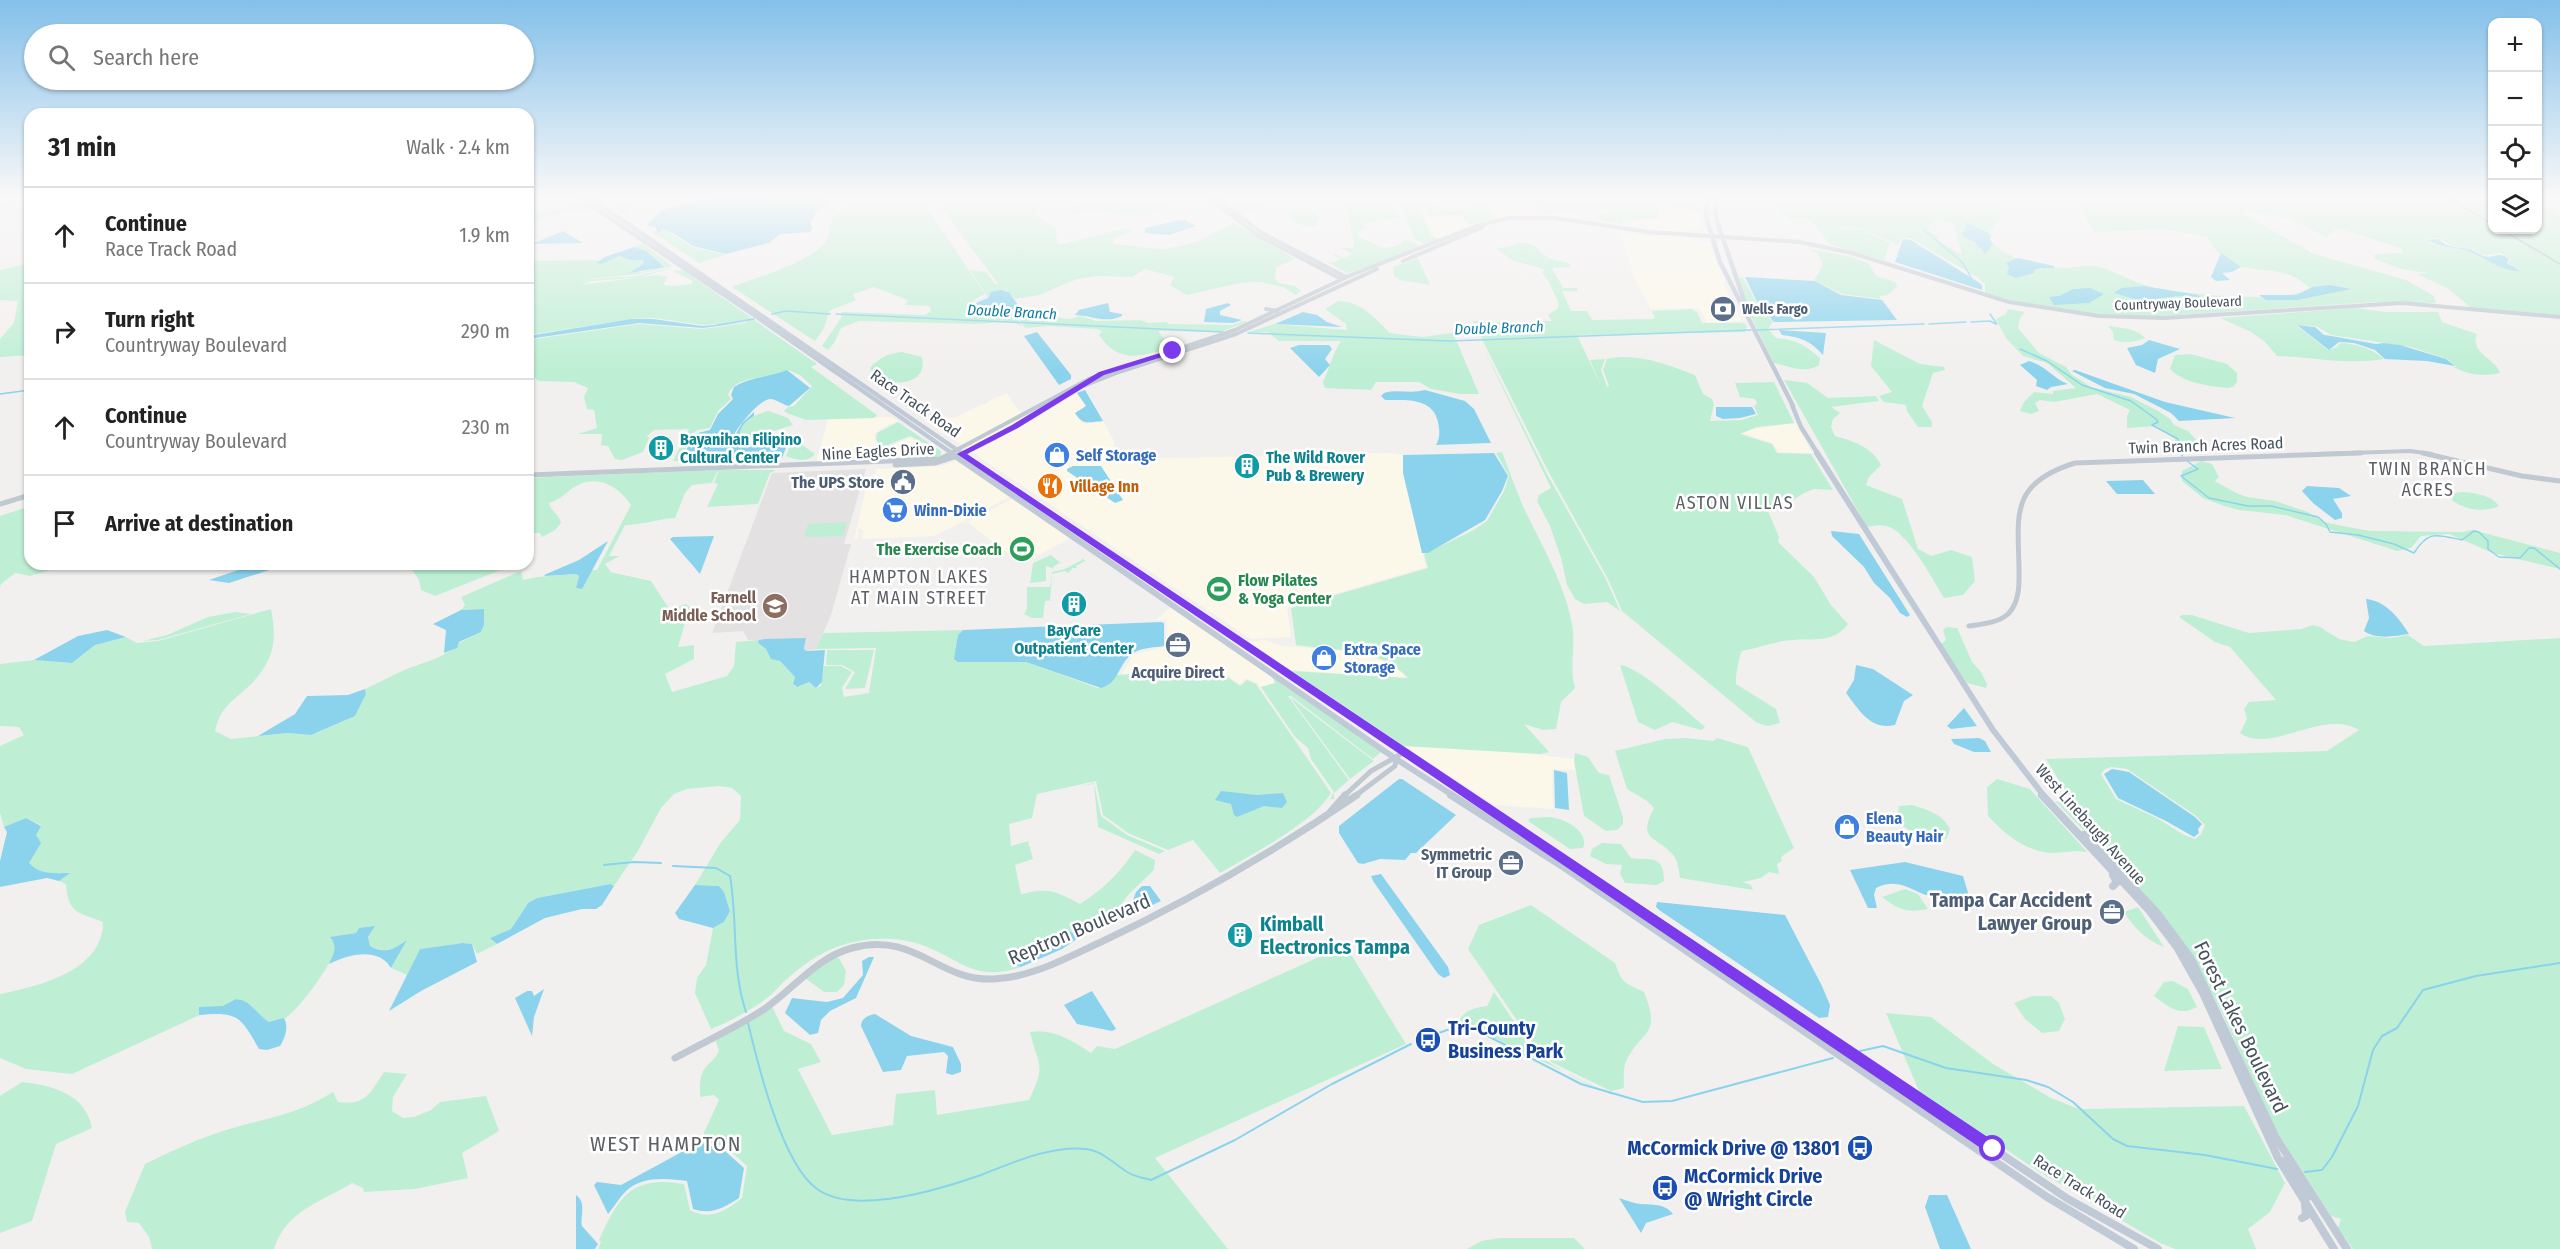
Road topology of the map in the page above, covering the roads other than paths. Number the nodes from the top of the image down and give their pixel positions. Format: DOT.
graph roads {
  1 [pos="664,254"];
  2 [pos="673,254"];
  3 [pos="1294,254"];
  4 [pos="1300,254"];
  5 [pos="1415,254"];
  6 [pos="1719,254"];
  7 [pos="1727,254"];
  8 [pos="1852,254"];
  9 [pos="1406,258"];
  10 [pos="1305,260"];
  11 [pos="1345,279"];
  12 [pos="1729,282"];
  13 [pos="1737,282"];
  14 [pos="1963,290"];
  15 [pos="750,306"];
  16 [pos="744,308"];
  17 [pos="2467,309"];
  18 [pos="1270,311"];
  19 [pos="2272,312"];
  20 [pos="2508,313"];
  21 [pos="2081,316"];
  22 [pos="762,318"];
  23 [pos="2560,318"];
  24 [pos="1750,321"];
  25 [pos="1246,330"];
  26 [pos="1203,342"];
  27 [pos="810,348"];
  28 [pos="804,350"];
  29 [pos="1171,357"];
  30 [pos="1100,372"];
  31 [pos="1077,389"];
  32 [pos="1048,402"];
  33 [pos="902,411"];
  34 [pos="900,418"];
  35 [pos="923,425"];
  36 [pos="956,453"];
  37 [pos="534,475"];
  38 [pos="2560,482"];
  39 [pos="24,497"];
  40 [pos="0,504"];
  41 [pos="1968,626"];
  42 [pos="1227,633"];
  43 [pos="1220,637"];
  44 [pos="1403,753"];
  45 [pos="1396,759"];
  46 [pos="2034,784"];
  47 [pos="2083,840"];
  48 [pos="2090,847"];
  49 [pos="2113,886"];
  50 [pos="2131,888"];
  51 [pos="675,1058"];
  52 [pos="2274,1151"];
  53 [pos="2304,1202"];
  54 [pos="2302,1218"];
  55 [pos="2332,1219"];
  56 [pos="2134,1249"];
  57 [pos="2158,1249"];
  58 [pos="2332,1249"];
  59 [pos="2347,1249"];
  1 -- 16 [label="main road, Race Track Road"];
  2 -- 15 [label="main road, Race Track Road"];
  3 -- 10 [label="street"];
  4 -- 11 [label="street"];
  5 -- 9 [label="street"];
  6 -- 12 [label="main road, West Linebaugh Avenue"];
  7 -- 13 [label="main road, West Linebaugh Avenue"];
  8 -- 14 [label="street, Countryway Boulevard"];
  9 -- 11 [label="street"];
  10 -- 11 [label="street"];
  11 -- 18 [label="street"];
  11 -- 25 [label="street"];
  12 -- 13 [label="main road"];
  12 -- 24 [label="main road, West Linebaugh Avenue"];
  13 -- 24 [label="main road, West Linebaugh Avenue"];
  14 -- 21 [label="street, Countryway Boulevard"];
  14 -- 21 [label="street, Countryway Boulevard"];
  15 -- 16 [label="main road"];
  15 -- 22 [label="main road, Race Track Road"];
  16 -- 22 [label="main road, Race Track Road"];
  17 -- 19 [label="street, Countryway Boulevard"];
  17 -- 19 [label="street, Countryway Boulevard"];
  17 -- 20 [label="street"];
  17 -- 20 [label="street, Countryway Boulevard"];
  17 -- 23 [label="street, Countryway Boulevard"];
  18 -- 25 [label="street"];
  18 -- 26 [label="street"];
  19 -- 21 [label="street, Countryway Boulevard"];
  20 -- 23 [label="street, Countryway Boulevard"];
  22 -- 27 [label="main road, Race Track Road"];
  22 -- 28 [label="main road, Race Track Road"];
  24 -- 46 [label="main road, West Linebaugh Avenue"];
  25 -- 29 [label="street"];
  26 -- 29 [label="street"];
  26 -- 30 [label="street"];
  27 -- 28 [label="main road"];
  27 -- 33 [label="main road, Race Track Road"];
  28 -- 34 [label="main road, Race Track Road"];
  29 -- 31 [label="street"];
  30 -- 31 [label="street"];
  30 -- 32 [label="street"];
  31 -- 32 [label="street"];
  32 -- 36 [label="street"];
  32 -- 36 [label="street"];
  33 -- 34 [label="main road"];
  33 -- 35 [label="main road, Race Track Road"];
  34 -- 35 [label="main road"];
  34 -- 36 [label="main road, Race Track Road"];
  35 -- 36 [label="main road, Race Track Road"];
  36 -- 37 [label="street, Nine Eagles Drive"];
  36 -- 42 [label="main road, Race Track Road"];
  36 -- 43 [label="main road, Race Track Road"];
  38 -- 41 [label="street, Twin Branch Acres Road"];
  39 -- 40 [label="street"];
  42 -- 43 [label="main road"];
  42 -- 44 [label="main road, Race Track Road"];
  43 -- 45 [label="main road, Race Track Road"];
  44 -- 45 [label="street, Reptron Boulevard"];
  44 -- 57 [label="main road, Race Track Road"];
  45 -- 51 [label="street, Reptron Boulevard"];
  45 -- 56 [label="main road, Race Track Road"];
  46 -- 47 [label="main road, West Linebaugh Avenue"];
  46 -- 50 [label="main road, Forest Lakes Boulevard"];
  47 -- 48 [label="main road, West Linebaugh Avenue"];
  47 -- 50 [label="main road"];
  48 -- 49 [label="main road"];
  48 -- 50 [label="main road, West Linebaugh Avenue"];
  50 -- 52 [label="main road, West Linebaugh Avenue"];
  50 -- 55 [label="main road, Forest Lakes Boulevard"];
  52 -- 53 [label="main road"];
  52 -- 55 [label="main road"];
  53 -- 54 [label="main road"];
  53 -- 58 [label="main road"];
  55 -- 59 [label="main road"];
}
